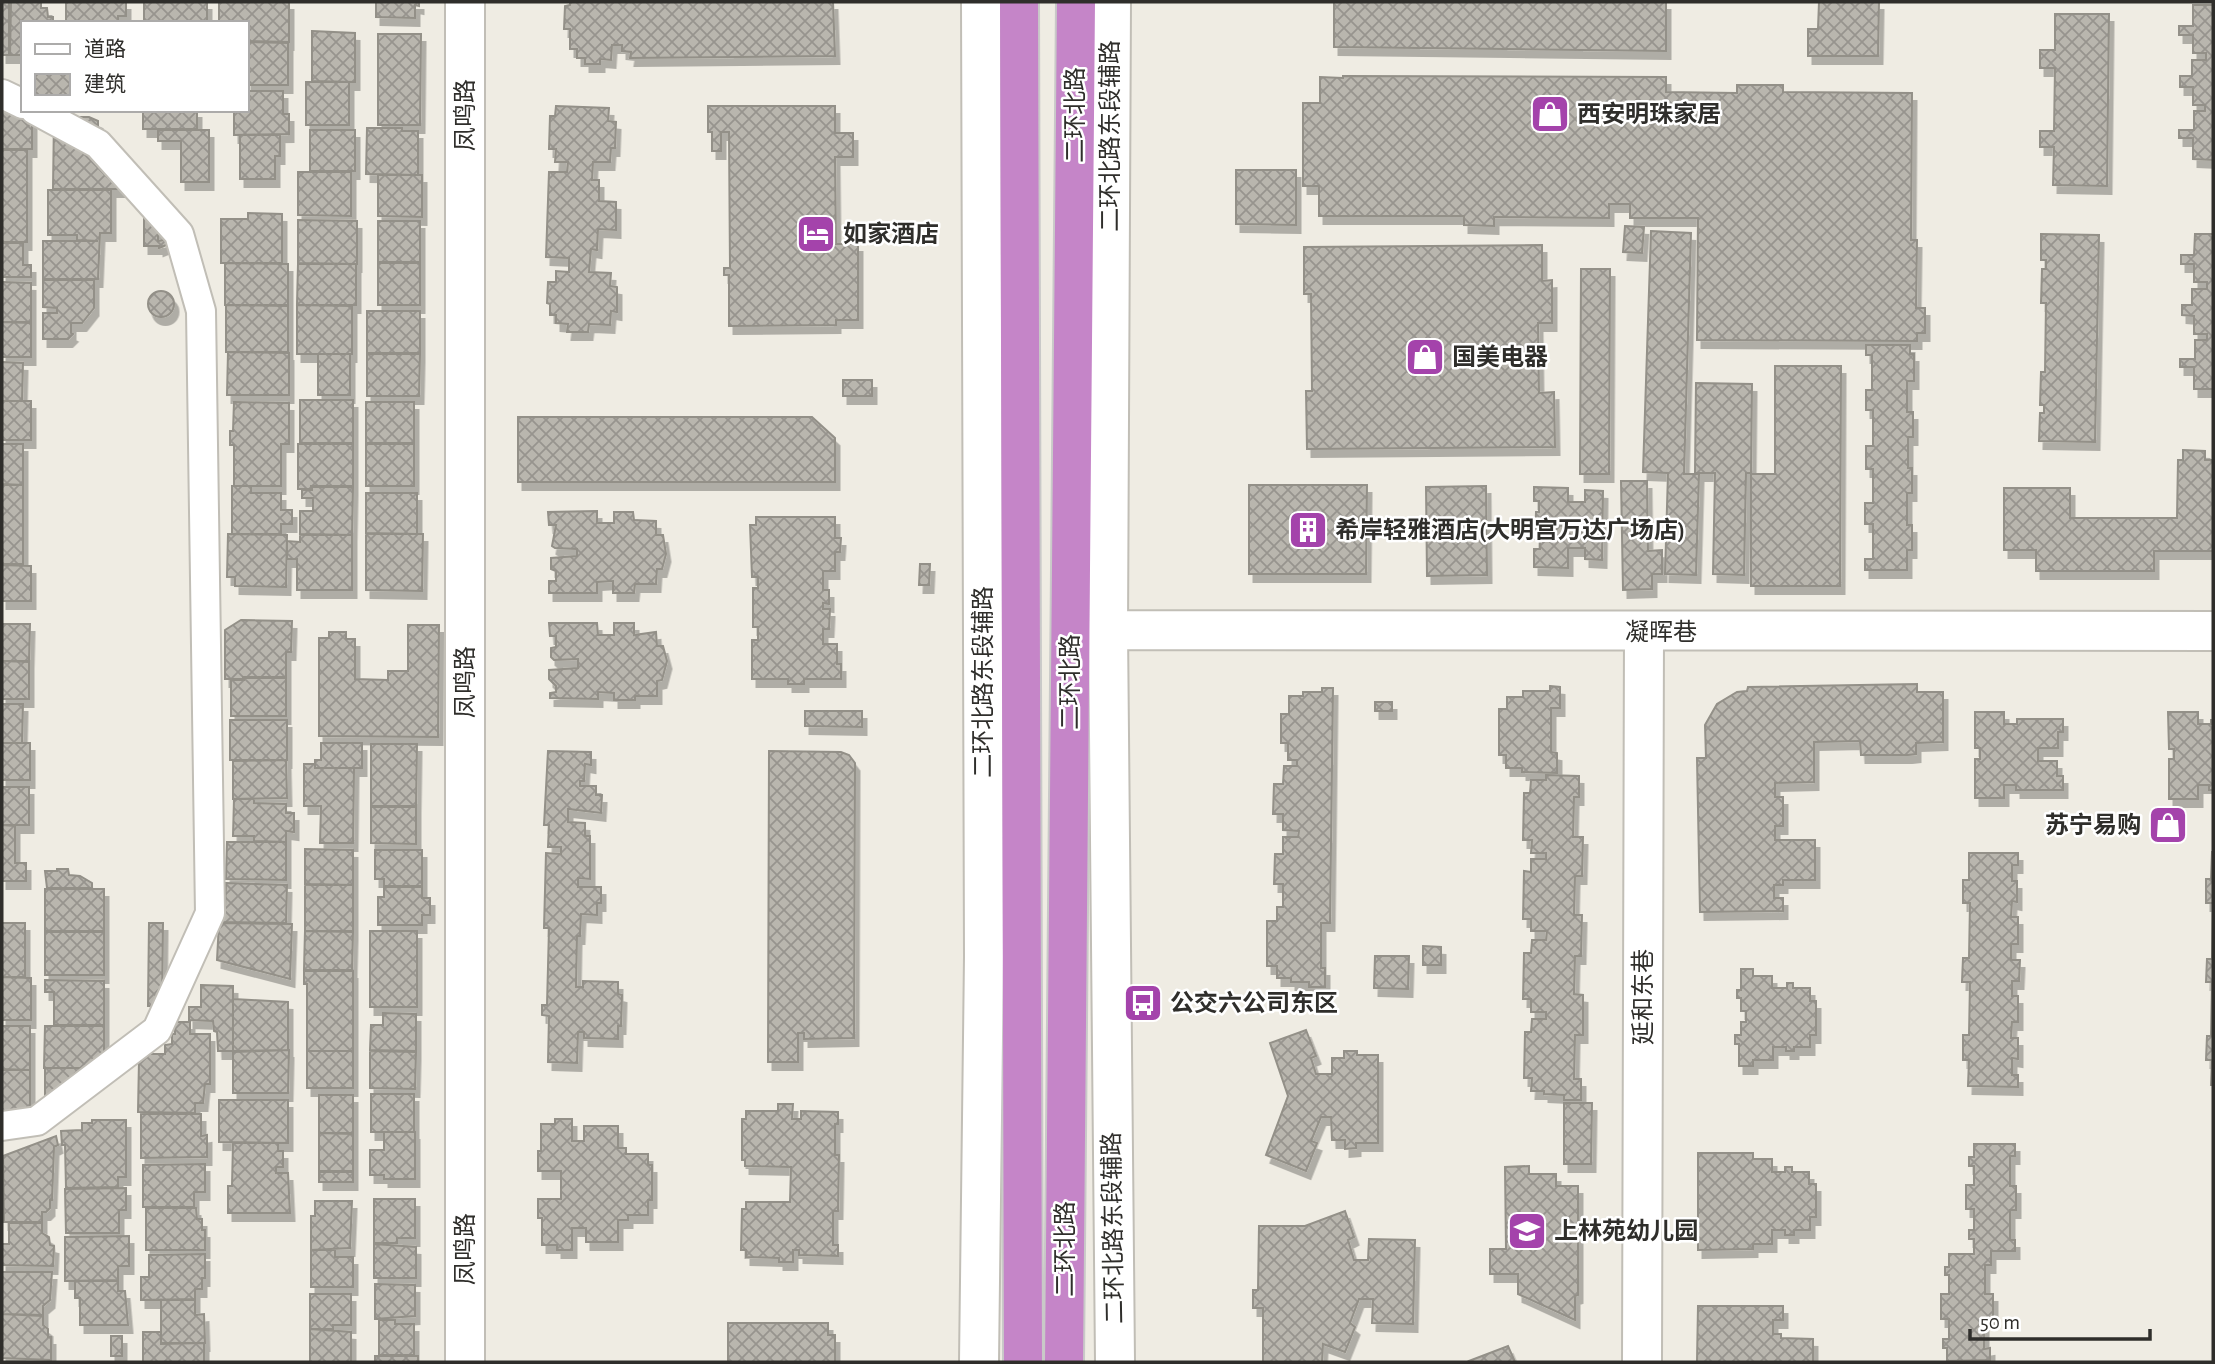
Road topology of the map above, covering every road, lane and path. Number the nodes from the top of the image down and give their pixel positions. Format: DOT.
graph roads {
  1 [pos="465,2"];
  2 [pos="981,2"];
  3 [pos="1019,2"];
  4 [pos="1076,2"];
  5 [pos="1111,2"];
  6 [pos="2,94"];
  7 [pos="21,103"];
  8 [pos="39,112"];
  9 [pos="1108,630"];
  10 [pos="2213,631"];
  11 [pos="1644,632"];
  12 [pos="2,1126"];
  13 [pos="465,1362"];
  14 [pos="979,1362"];
  15 [pos="1023,1362"];
  16 [pos="1064,1362"];
  17 [pos="1115,1362"];
  18 [pos="1642,1362"];
  1 -- 13 [label="street, 凤鸣路"];
  2 -- 14 [label="street, 二环北路东段辅路"];
  3 -- 15 [label="highway, 二环北路"];
  4 -- 16 [label="highway, 二环北路"];
  5 -- 9 [label="street, 二环北路东段辅路"];
  6 -- 7 [label="street"];
  8 -- 12 [label="street"];
  9 -- 11 [label="street, 凝晖巷"];
  9 -- 17 [label="street, 二环北路东段辅路"];
  10 -- 11 [label="street, 凝晖巷"];
  11 -- 18 [label="street, 延和东巷"];
}
